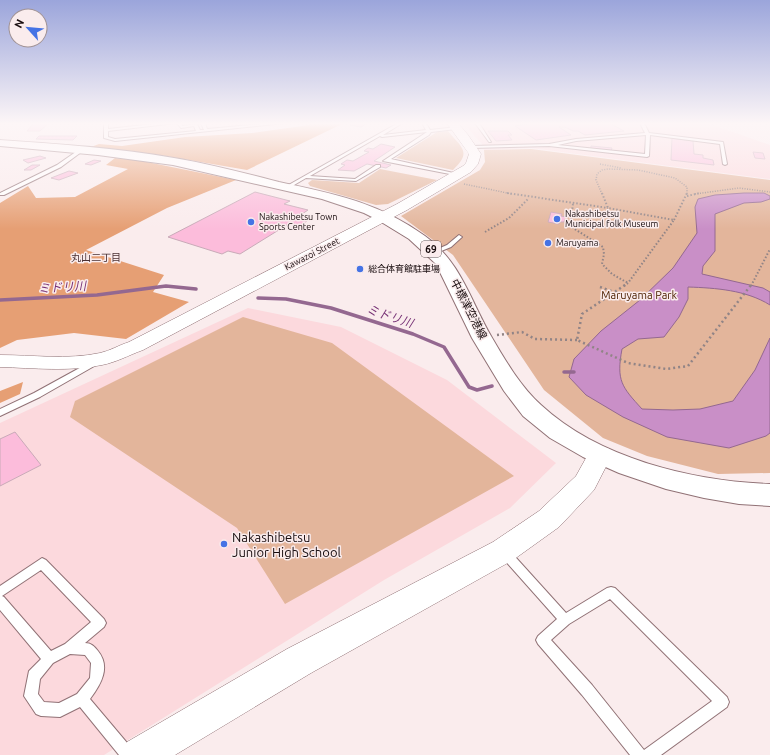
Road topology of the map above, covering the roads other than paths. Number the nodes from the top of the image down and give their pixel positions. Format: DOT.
graph roads {
  1 [pos="70,158"];
  2 [pos="149,158"];
  3 [pos="337,158"];
  4 [pos="390,158"];
  5 [pos="474,158"];
  6 [pos="724,158"];
  7 [pos="383,163"];
  8 [pos="725,164"];
  9 [pos="304,177"];
  10 [pos="461,179"];
  11 [pos="287,187"];
  12 [pos="2,194"];
  13 [pos="385,217"];
  14 [pos="459,237"];
  15 [pos="434,252"];
  16 [pos="103,359"];
  17 [pos="0,361"];
  18 [pos="0,412"];
  19 [pos="600,455"];
  20 [pos="770,495"];
  21 [pos="503,551"];
  22 [pos="0,592"];
  23 [pos="0,601"];
  24 [pos="565,620"];
  25 [pos="69,648"];
  26 [pos="49,659"];
  27 [pos="82,699"];
  28 [pos="128,755"];
  29 [pos="140,755"];
  30 [pos="640,755"];
  31 [pos="649,755"];
  1 -- 12 [label="lane"];
  2 -- 11 [label="main road, 中標津空港線 / 69"];
  3 -- 9 [label="lane"];
  4 -- 7 [label="lane"];
  5 -- 10 [label="street, Kawazoi Street"];
  6 -- 8 [label="lane"];
  7 -- 9 [label="lane"];
  7 -- 10 [label="lane"];
  9 -- 11 [label="lane"];
  10 -- 13 [label="street, Kawazoi Street"];
  11 -- 13 [label="main road, 中標津空港線 / 69"];
  13 -- 15 [label="main road, 中標津空港線 / 69"];
  13 -- 16 [label="street, Kawazoi Street"];
  14 -- 15 [label="lane"];
  15 -- 19 [label="main road, 中標津空港線 / 69"];
  16 -- 17 [label="street, Kawazoi Street"];
  16 -- 18 [label="lane"];
  19 -- 20 [label="main road, 中標津空港線 / 69"];
  19 -- 21 [label="street"];
  21 -- 24 [label="lane"];
  21 -- 29 [label="street"];
  22 -- 25 [label="lane"];
  23 -- 26 [label="lane"];
  24 -- 30 [label="lane"];
  24 -- 31 [label="lane"];
  25 -- 26 [label="lane"];
  25 -- 27 [label="lane"];
  26 -- 27 [label="lane"];
  27 -- 28 [label="lane"];
}
